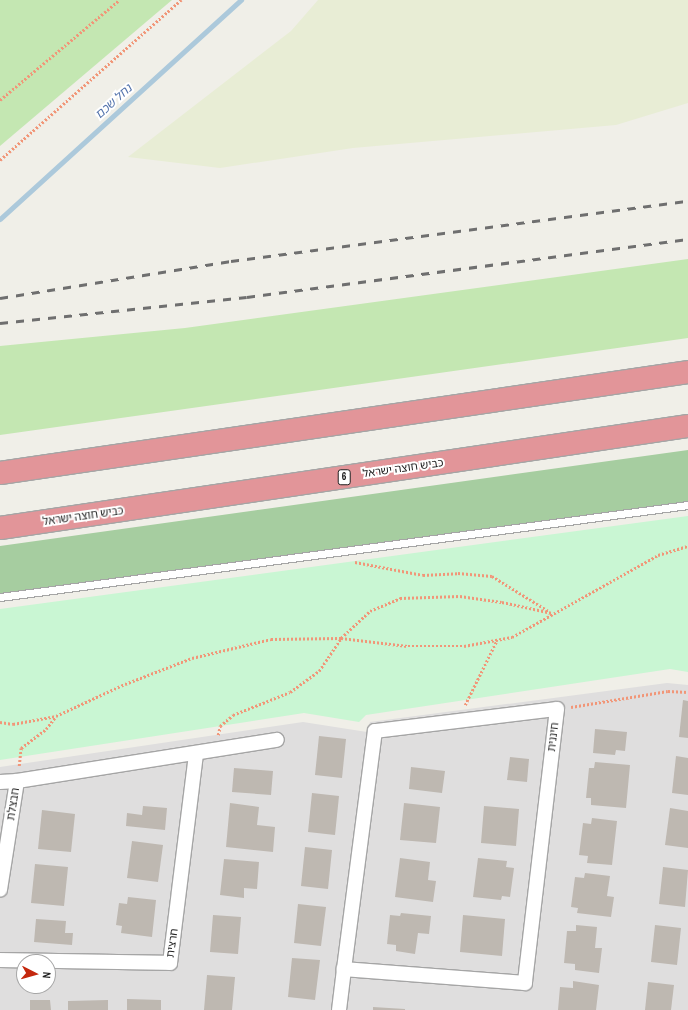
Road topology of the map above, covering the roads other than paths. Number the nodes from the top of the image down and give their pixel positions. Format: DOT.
graph roads {
  1 [pos="688,372"];
  2 [pos="688,426"];
  3 [pos="0,473"];
  4 [pos="688,505"];
  5 [pos="0,528"];
  6 [pos="0,597"];
  7 [pos="277,740"];
  8 [pos="196,755"];
  9 [pos="17,781"];
  10 [pos="0,782"];
  11 [pos="0,890"];
  12 [pos="0,960"];
  13 [pos="344,969"];
  14 [pos="339,1010"];
  1 -- 3 [label="highway"];
  2 -- 5 [label="highway, כביש חוצה ישראל / 6"];
  4 -- 6 [label="lane"];
  7 -- 8 [label="street"];
  8 -- 9 [label="street"];
  8 -- 12 [label="street, חרצית"];
  9 -- 10 [label="street, חבצלת"];
  9 -- 11 [label="street, חבצלת"];
  13 -- 13 [label="street, חיננית"];
  13 -- 14 [label="street, חיננית"];
}
